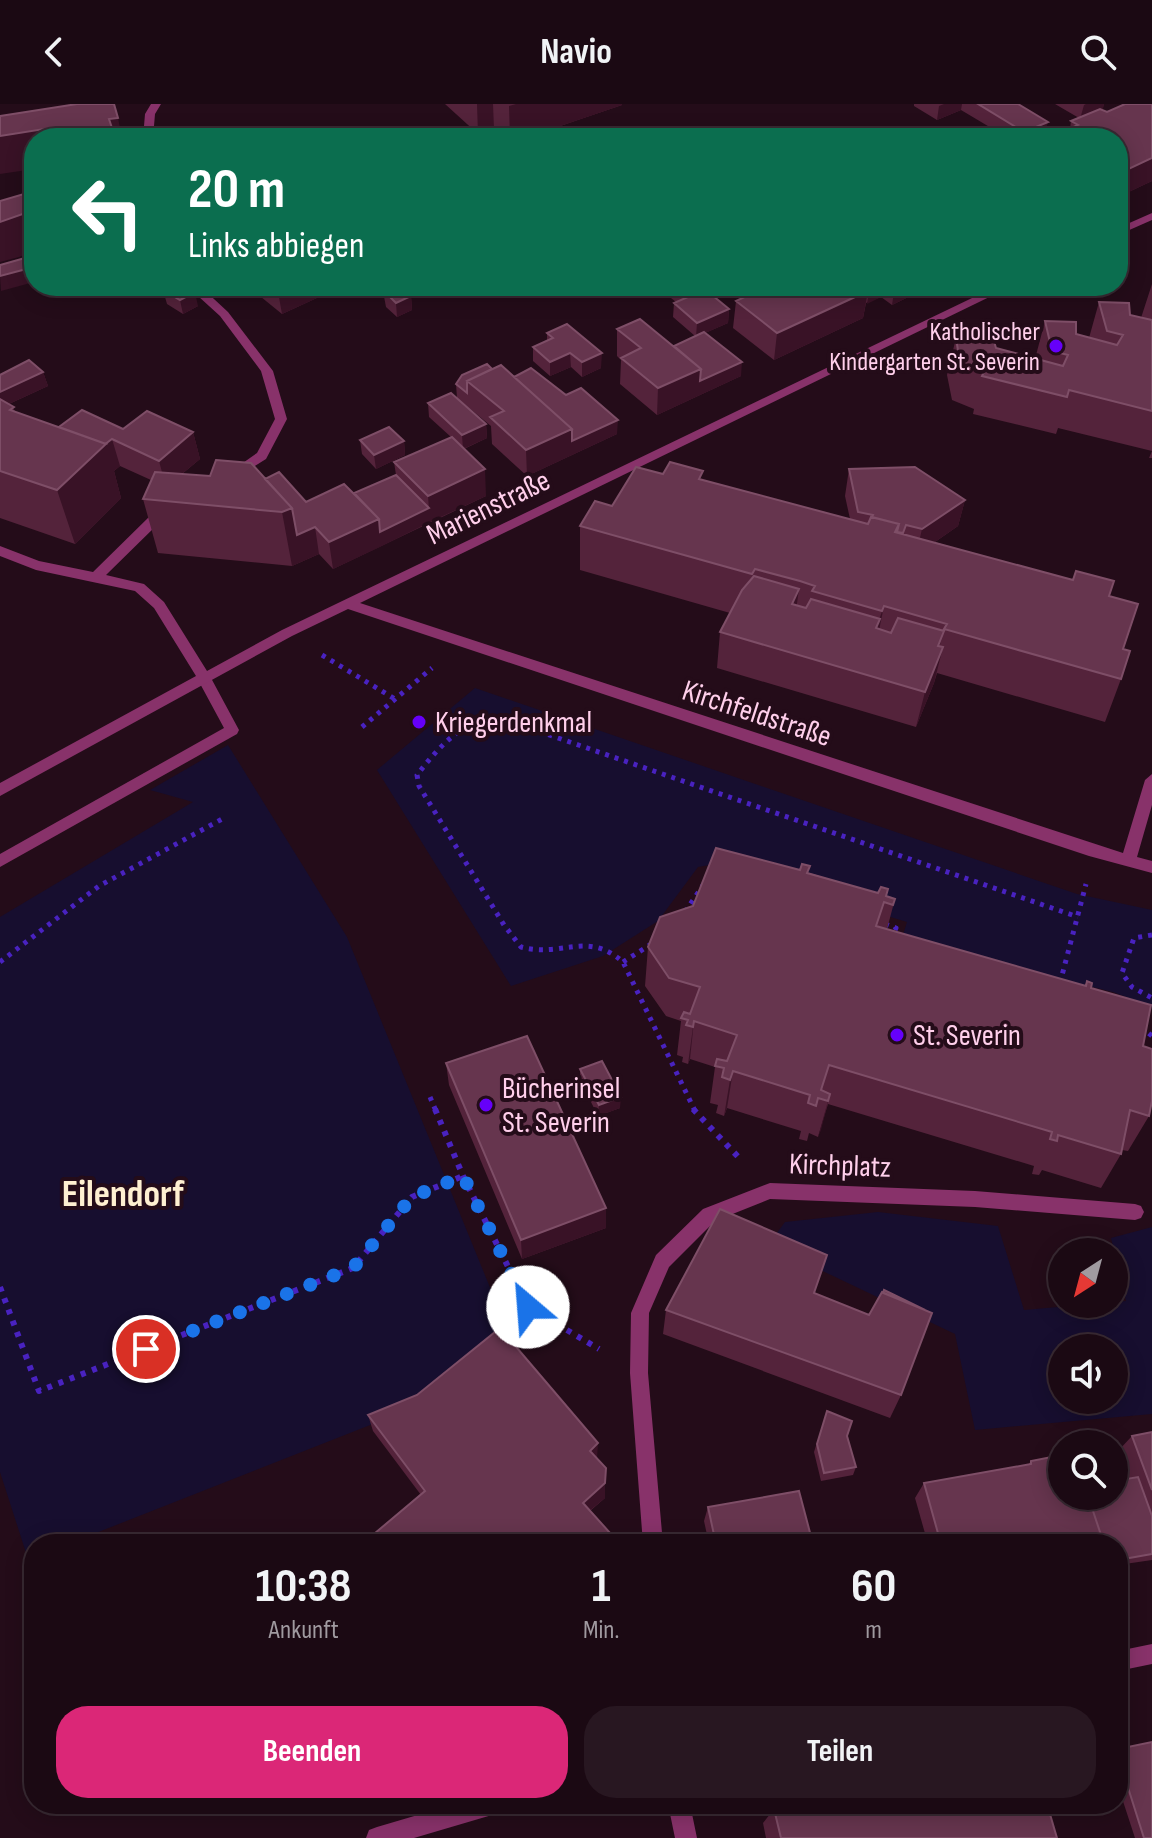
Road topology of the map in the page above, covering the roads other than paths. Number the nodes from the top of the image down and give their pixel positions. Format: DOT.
graph roads {
  1 [pos="156,104"];
  2 [pos="149,128"];
  3 [pos="1152,216"];
  4 [pos="1128,227"];
  5 [pos="204,296"];
  6 [pos="985,296"];
  7 [pos="216,487"];
  8 [pos="179,506"];
  9 [pos="0,551"];
  10 [pos="96,577"];
  11 [pos="347,604"];
  12 [pos="204,678"];
  13 [pos="1152,780"];
  14 [pos="0,790"];
  15 [pos="0,861"];
  16 [pos="1128,862"];
  17 [pos="1152,867"];
  18 [pos="1135,1212"];
  19 [pos="652,1534"];
  20 [pos="1152,1654"];
  21 [pos="1128,1659"];
  22 [pos="458,1814"];
  23 [pos="681,1814"];
  24 [pos="377,1838"];
  25 [pos="686,1838"];
  1 -- 2 [label="street"];
  3 -- 4 [label="street"];
  5 -- 7 [label="street"];
  6 -- 11 [label="street, Marienstraße"];
  8 -- 10 [label="street"];
  9 -- 10 [label="street"];
  10 -- 12 [label="street"];
  11 -- 12 [label="street, Marienstraße"];
  11 -- 16 [label="street, Kirchfeldstraße"];
  12 -- 14 [label="street, Marienstraße"];
  12 -- 15 [label="street"];
  13 -- 16 [label="street"];
  16 -- 17 [label="street, Kirchfeldstraße"];
  18 -- 19 [label="street, Kirchplatz"];
  20 -- 21 [label="street"];
  22 -- 24 [label="street"];
  23 -- 25 [label="street"];
}
